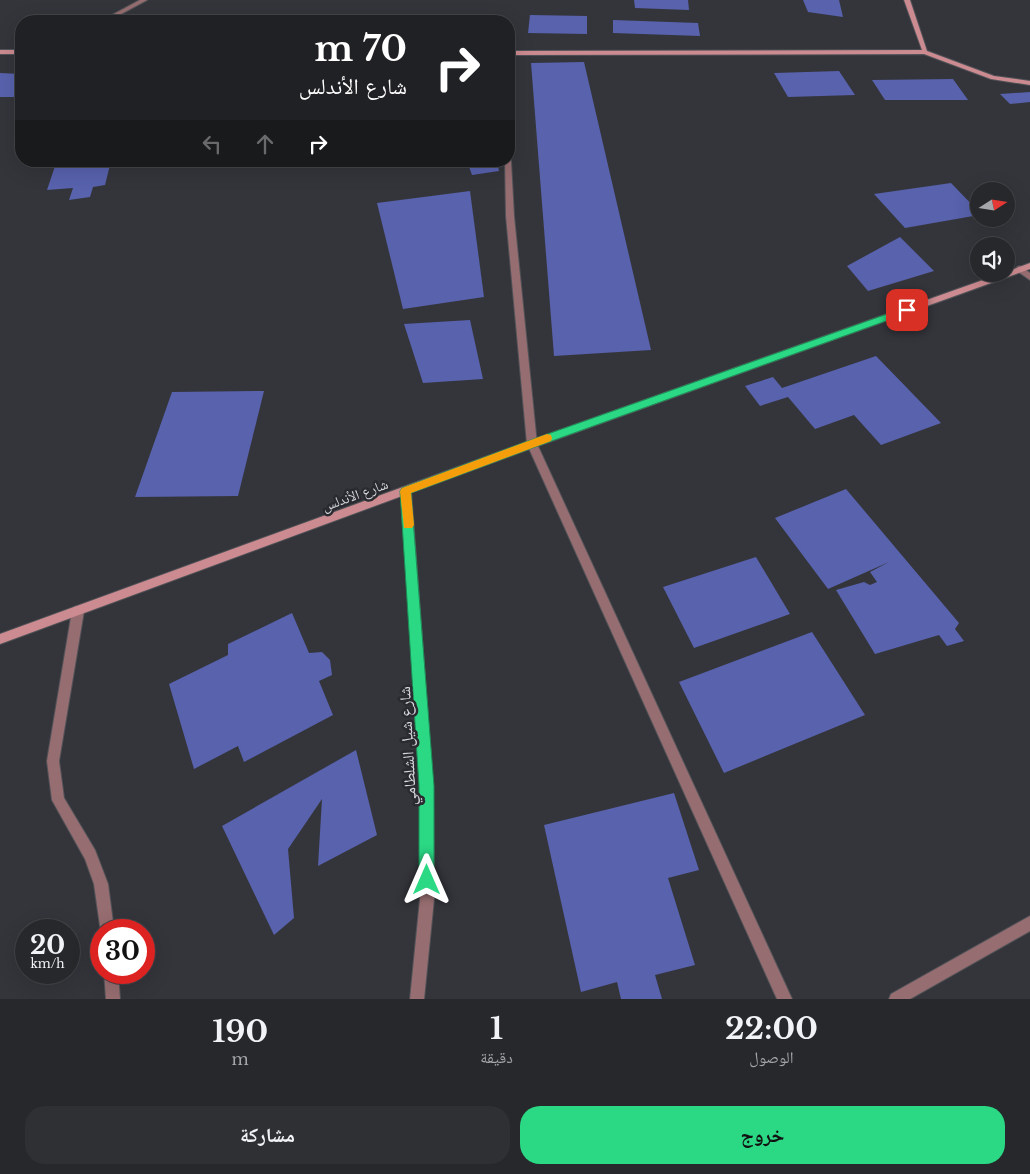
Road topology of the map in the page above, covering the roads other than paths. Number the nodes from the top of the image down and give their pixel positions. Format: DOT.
graph roads {
  1 [pos="144,0"];
  2 [pos="907,0"];
  3 [pos="115,15"];
  4 [pos="0,52"];
  5 [pos="15,52"];
  6 [pos="926,52"];
  7 [pos="515,53"];
  8 [pos="1030,83"];
  9 [pos="508,167"];
  10 [pos="1030,266"];
  11 [pos="1020,270"];
  12 [pos="1030,277"];
  13 [pos="532,444"];
  14 [pos="406,491"];
  15 [pos="78,610"];
  16 [pos="0,639"];
  17 [pos="106,919"];
  18 [pos="1030,923"];
  19 [pos="112,984"];
  20 [pos="113,999"];
  21 [pos="417,999"];
  22 [pos="785,999"];
  23 [pos="896,999"];
  1 -- 3 [label="street"];
  2 -- 6 [label="main road"];
  4 -- 5 [label="main road"];
  6 -- 7 [label="main road"];
  6 -- 8 [label="main road"];
  9 -- 13 [label="street"];
  10 -- 11 [label="main road, شارع الأندلس"];
  11 -- 12 [label="street"];
  11 -- 13 [label="main road, شارع الأندلس"];
  13 -- 14 [label="main road, شارع الأندلس"];
  13 -- 22 [label="street"];
  14 -- 15 [label="main road, شارع الأندلس"];
  14 -- 21 [label="street, شارع شيل الشلطامي"];
  15 -- 16 [label="main road, شارع الأندلس"];
  15 -- 17 [label="street"];
  18 -- 23 [label="street"];
  19 -- 20 [label="street"];
}
